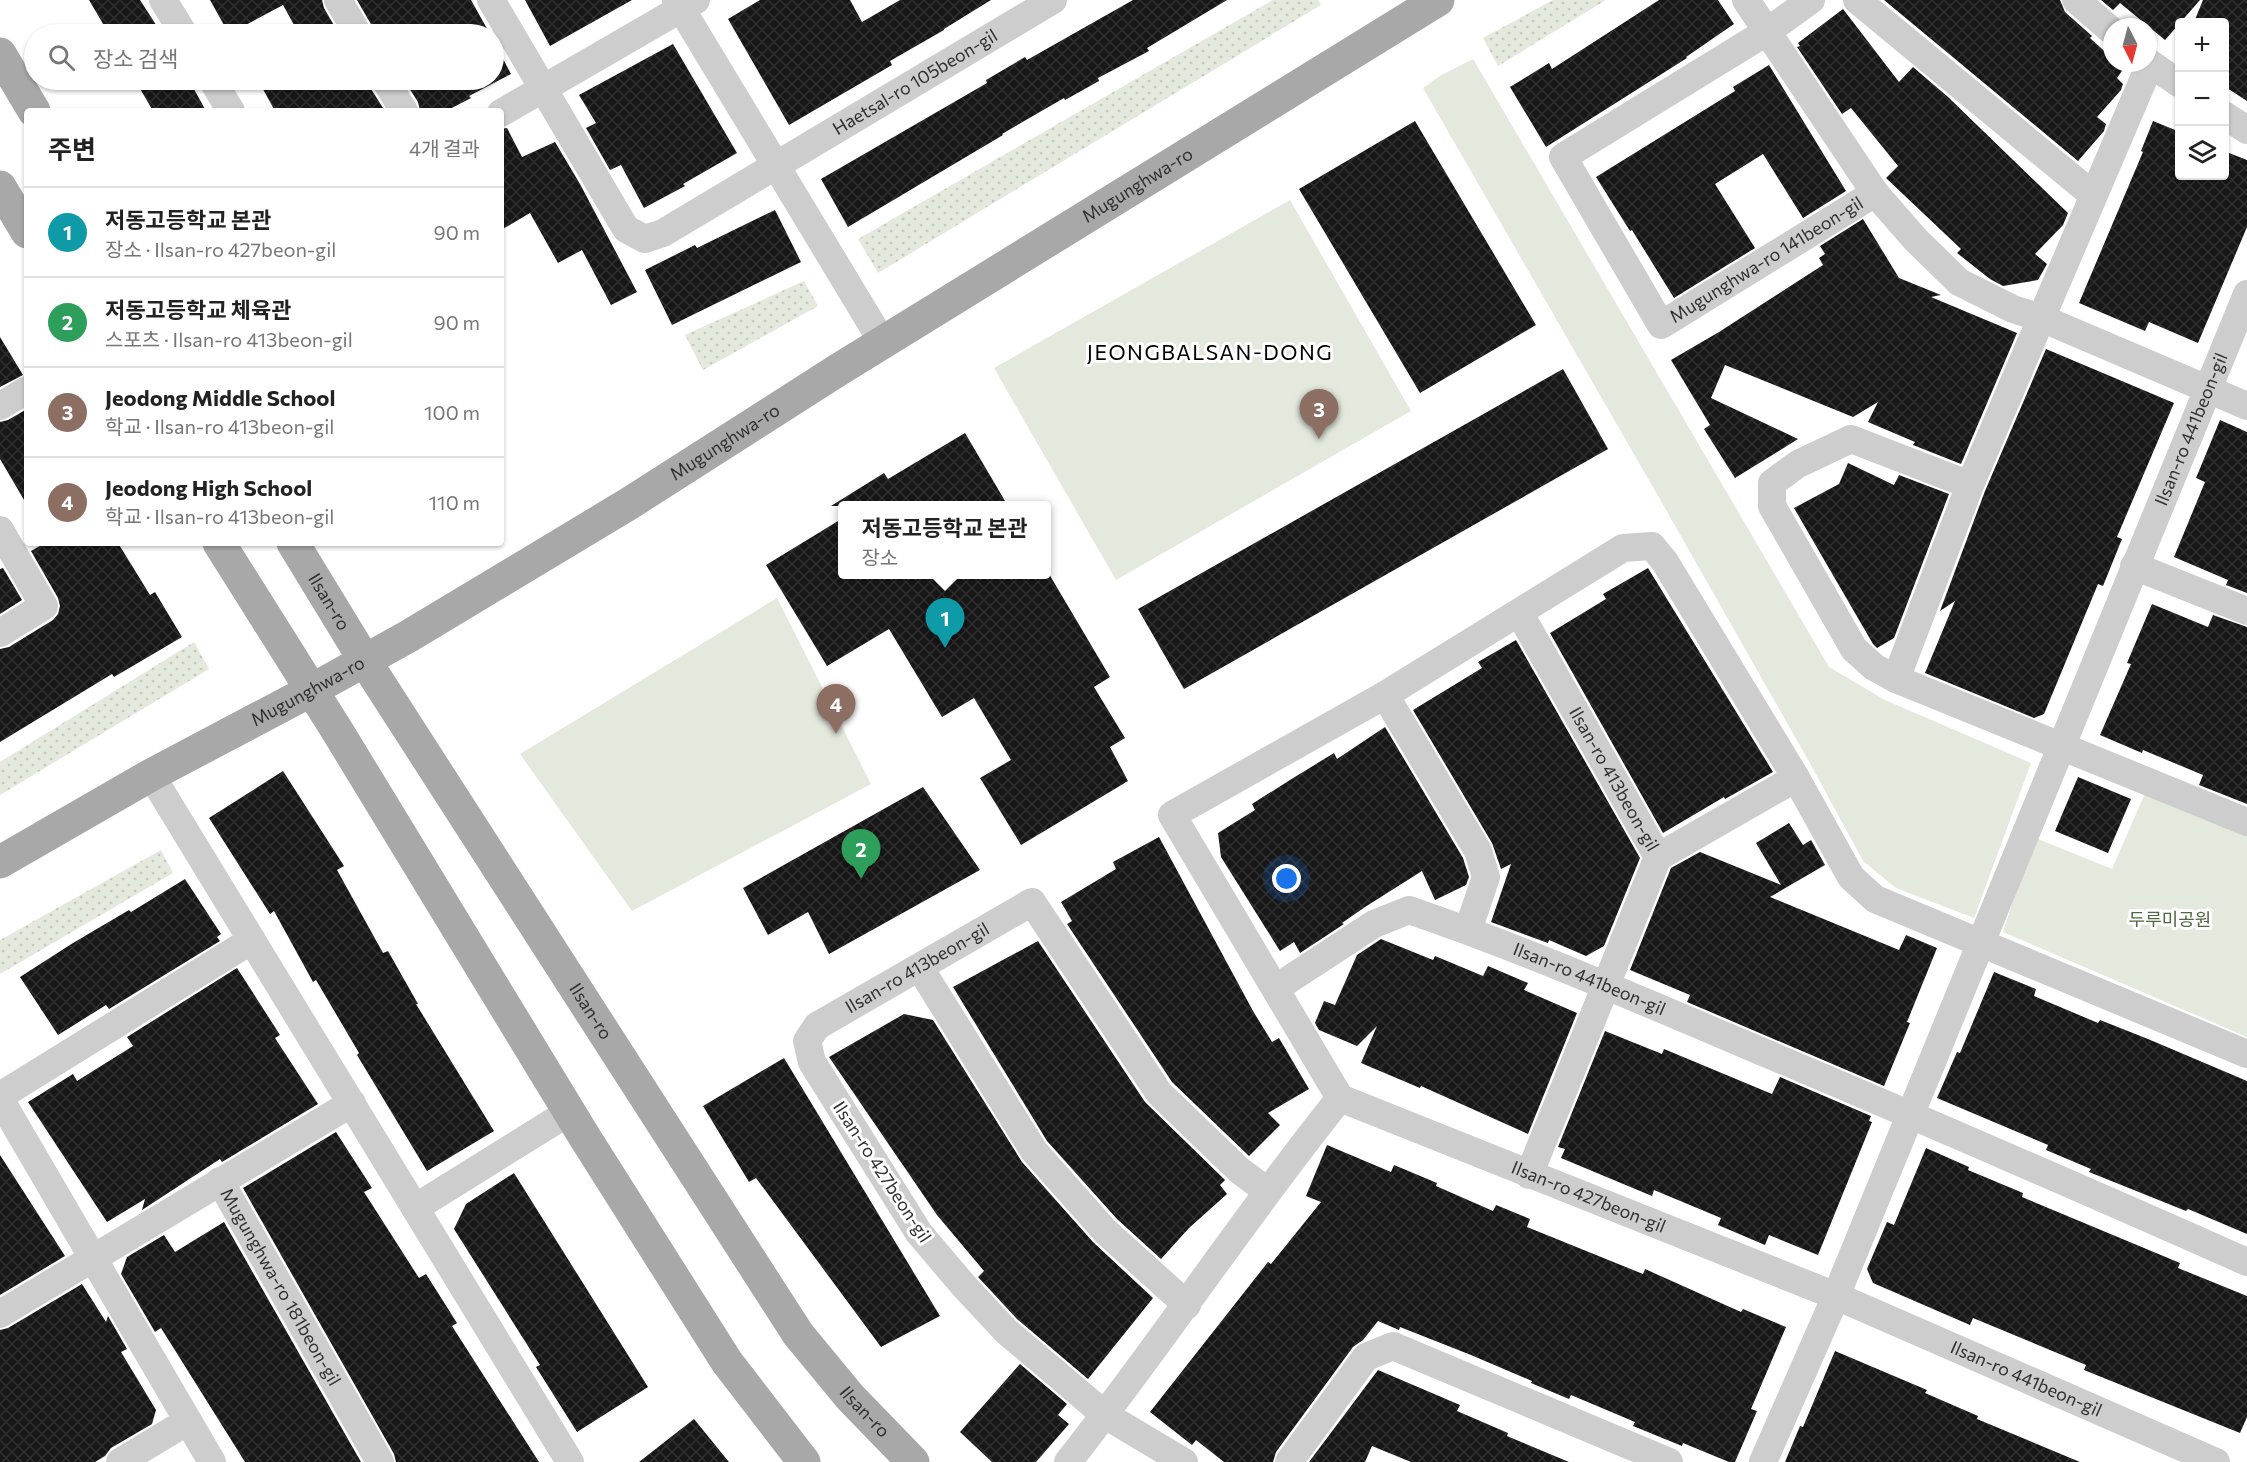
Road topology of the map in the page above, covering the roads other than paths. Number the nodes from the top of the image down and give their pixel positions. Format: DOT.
graph roads {
  1 [pos="163,0"];
  2 [pos="338,0"];
  3 [pos="491,0"];
  4 [pos="1053,0"];
  5 [pos="1438,0"];
  6 [pos="1746,0"];
  7 [pos="1811,0"];
  8 [pos="1857,0"];
  9 [pos="2076,0"];
  10 [pos="684,3"];
  11 [pos="2103,23"];
  12 [pos="178,24"];
  13 [pos="352,24"];
  14 [pos="1768,31"];
  15 [pos="0,54"];
  16 [pos="2157,68"];
  17 [pos="2145,72"];
  18 [pos="2175,81"];
  19 [pos="542,89"];
  20 [pos="218,90"];
  21 [pos="391,90"];
  22 [pos="32,108"];
  23 [pos="229,108"];
  24 [pos="402,108"];
  25 [pos="504,111"];
  26 [pos="2229,118"];
  27 [pos="2247,130"];
  28 [pos="776,166"];
  29 [pos="0,187"];
  30 [pos="1875,193"];
  31 [pos="2093,195"];
  32 [pos="24,227"];
  33 [pos="2247,294"];
  34 [pos="2041,318"];
  35 [pos="883,343"];
  36 [pos="2206,389"];
  37 [pos="24,392"];
  38 [pos="0,406"];
  39 [pos="2247,406"];
  40 [pos="1970,485"];
  41 [pos="0,530"];
  42 [pos="221,546"];
  43 [pos="295,546"];
  44 [pos="2134,566"];
  45 [pos="2247,611"];
  46 [pos="1520,614"];
  47 [pos="0,633"];
  48 [pos="365,661"];
  49 [pos="1896,679"];
  50 [pos="310,691"];
  51 [pos="1385,695"];
  52 [pos="2061,746"];
  53 [pos="151,775"];
  54 [pos="1796,778"];
  55 [pos="2247,822"];
  56 [pos="1658,857"];
  57 [pos="0,862"];
  58 [pos="1468,930"];
  59 [pos="252,940"];
  60 [pos="1981,942"];
  61 [pos="920,968"];
  62 [pos="1607,986"];
  63 [pos="1276,988"];
  64 [pos="807,1041"];
  65 [pos="2247,1054"];
  66 [pos="0,1098"];
  67 [pos="1340,1098"];
  68 [pos="352,1103"];
  69 [pos="569,1113"];
  70 [pos="1910,1114"];
  71 [pos="1529,1175"];
  72 [pos="220,1181"];
  73 [pos="1267,1191"];
  74 [pos="415,1208"];
  75 [pos="93,1258"];
  76 [pos="2247,1262"];
  77 [pos="1836,1296"];
  78 [pos="1187,1305"];
  79 [pos="0,1314"];
  80 [pos="1105,1415"];
  81 [pos="188,1421"];
  82 [pos="120,1462"];
  83 [pos="212,1462"];
  84 [pos="380,1462"];
  85 [pos="570,1462"];
  86 [pos="804,1462"];
  87 [pos="913,1462"];
  88 [pos="1068,1462"];
  89 [pos="1184,1462"];
  90 [pos="1289,1462"];
  91 [pos="1669,1462"];
  92 [pos="1763,1462"];
  93 [pos="2216,1462"];
  1 -- 12 [label="street"];
  2 -- 13 [label="street"];
  3 -- 19 [label="street"];
  4 -- 28 [label="street, Haetsal-ro 105beon-gil"];
  5 -- 35 [label="main road, Mugunghwa-ro"];
  6 -- 14 [label="street, Mugunghwa-ro 141beon-gil"];
  7 -- 14 [label="street, Mugunghwa-ro 141beon-gil"];
  8 -- 31 [label="street"];
  9 -- 11 [label="street"];
  10 -- 19 [label="street"];
  10 -- 28 [label="street"];
  14 -- 30 [label="street, Mugunghwa-ro 141beon-gil"];
  14 -- 30 [label="street, Mugunghwa-ro 141beon-gil"];
  15 -- 22 [label="main road"];
  16 -- 18 [label="street"];
  17 -- 31 [label="street"];
  19 -- 25 [label="street"];
  19 -- 28 [label="street, Haetsal-ro 105beon-gil"];
  20 -- 23 [label="street"];
  21 -- 24 [label="street"];
  26 -- 27 [label="street"];
  28 -- 35 [label="street"];
  29 -- 32 [label="main road"];
  30 -- 34 [label="street, Mugunghwa-ro 141beon-gil"];
  31 -- 34 [label="street"];
  33 -- 36 [label="street, Ilsan-ro 441beon-gil"];
  34 -- 36 [label="street, Mugunghwa-ro 141beon-gil"];
  34 -- 40 [label="street"];
  35 -- 48 [label="main road, Mugunghwa-ro"];
  36 -- 39 [label="street, Mugunghwa-ro 141beon-gil"];
  36 -- 44 [label="street, Ilsan-ro 441beon-gil"];
  37 -- 38 [label="street"];
  40 -- 49 [label="street"];
  40 -- 49 [label="street"];
  41 -- 47 [label="street"];
  42 -- 50 [label="main road"];
  43 -- 48 [label="main road, Ilsan-ro"];
  44 -- 45 [label="street"];
  44 -- 52 [label="street, Ilsan-ro 441beon-gil"];
  46 -- 51 [label="street"];
  46 -- 54 [label="street"];
  46 -- 56 [label="street, Ilsan-ro 413beon-gil"];
  48 -- 50 [label="main road, Mugunghwa-ro"];
  48 -- 87 [label="main road, Ilsan-ro"];
  49 -- 52 [label="street"];
  50 -- 53 [label="main road, Mugunghwa-ro"];
  50 -- 69 [label="main road"];
  51 -- 58 [label="street"];
  51 -- 63 [label="street"];
  52 -- 55 [label="street"];
  52 -- 60 [label="street, Ilsan-ro 441beon-gil"];
  53 -- 57 [label="main road, Mugunghwa-ro"];
  53 -- 59 [label="street"];
  54 -- 56 [label="street"];
  54 -- 60 [label="street"];
  56 -- 62 [label="street, Ilsan-ro 413beon-gil"];
  58 -- 62 [label="street, Ilsan-ro 441beon-gil"];
  58 -- 63 [label="street, Ilsan-ro 441beon-gil"];
  59 -- 66 [label="street"];
  59 -- 68 [label="street"];
  60 -- 65 [label="street"];
  60 -- 70 [label="street, Ilsan-ro 441beon-gil"];
  61 -- 64 [label="street, Ilsan-ro 413beon-gil"];
  61 -- 73 [label="street, Ilsan-ro 413beon-gil"];
  61 -- 78 [label="street"];
  62 -- 70 [label="street, Ilsan-ro 441beon-gil"];
  62 -- 71 [label="street, Ilsan-ro 413beon-gil"];
  63 -- 67 [label="street"];
  64 -- 80 [label="street, Ilsan-ro 427beon-gil"];
  66 -- 75 [label="street"];
  67 -- 71 [label="street, Ilsan-ro 427beon-gil"];
  67 -- 73 [label="street"];
  68 -- 72 [label="street, Mugunghwa-ro 181beon-gil"];
  68 -- 74 [label="street"];
  69 -- 74 [label="street"];
  69 -- 86 [label="main road"];
  70 -- 76 [label="street, Ilsan-ro 441beon-gil"];
  70 -- 77 [label="street, Ilsan-ro 441beon-gil"];
  71 -- 77 [label="street, Ilsan-ro 427beon-gil"];
  72 -- 75 [label="street"];
  72 -- 84 [label="street, Mugunghwa-ro 181beon-gil"];
  73 -- 78 [label="street"];
  74 -- 85 [label="street"];
  75 -- 79 [label="street"];
  75 -- 81 [label="street"];
  77 -- 92 [label="street, Ilsan-ro 441beon-gil"];
  77 -- 93 [label="street, Ilsan-ro 441beon-gil"];
  78 -- 80 [label="street"];
  80 -- 88 [label="street"];
  80 -- 89 [label="street"];
  81 -- 82 [label="street"];
  81 -- 83 [label="street"];
  90 -- 91 [label="street"];
}
